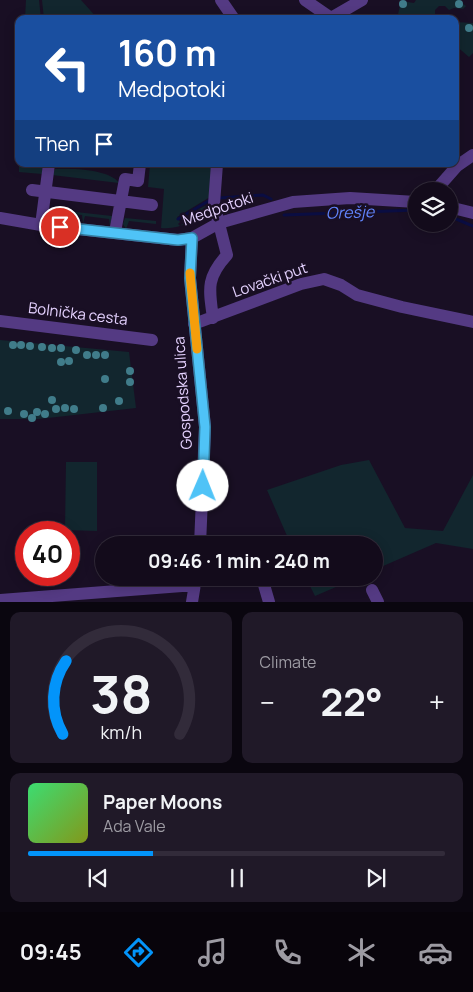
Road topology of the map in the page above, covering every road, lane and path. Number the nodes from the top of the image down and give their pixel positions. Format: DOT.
graph roads {
  1 [pos="221,0"];
  2 [pos="305,0"];
  3 [pos="362,0"];
  4 [pos="231,15"];
  5 [pos="327,15"];
  6 [pos="336,15"];
  7 [pos="473,155"];
  8 [pos="459,165"];
  9 [pos="49,167"];
  10 [pos="140,167"];
  11 [pos="217,167"];
  12 [pos="456,167"];
  13 [pos="443,182"];
  14 [pos="32,190"];
  15 [pos="47,192"];
  16 [pos="121,201"];
  17 [pos="408,202"];
  18 [pos="152,205"];
  19 [pos="458,209"];
  20 [pos="473,213"];
  21 [pos="0,218"];
  22 [pos="219,223"];
  23 [pos="41,225"];
  24 [pos="115,232"];
  25 [pos="192,238"];
  26 [pos="213,318"];
  27 [pos="0,321"];
  28 [pos="473,322"];
  29 [pos="194,324"];
  30 [pos="152,340"];
  31 [pos="200,536"];
  32 [pos="144,586"];
  33 [pos="195,586"];
  34 [pos="264,586"];
  35 [pos="372,590"];
  36 [pos="0,600"];
  37 [pos="192,602"];
  38 [pos="269,602"];
  39 [pos="378,602"];
  1 -- 4 [label="street"];
  2 -- 5 [label="street"];
  3 -- 6 [label="street"];
  7 -- 8 [label="street"];
  9 -- 15 [label="street"];
  10 -- 16 [label="street"];
  11 -- 22 [label="street"];
  12 -- 13 [label="street"];
  14 -- 15 [label="street"];
  15 -- 16 [label="street"];
  15 -- 23 [label="street"];
  16 -- 18 [label="street"];
  16 -- 24 [label="street"];
  17 -- 22 [label="street, Medpotoki"];
  19 -- 20 [label="street"];
  21 -- 23 [label="street, Medpotoki"];
  22 -- 25 [label="street, Medpotoki"];
  22 -- 26 [label="street"];
  23 -- 24 [label="street, Medpotoki"];
  24 -- 25 [label="street, Medpotoki"];
  25 -- 29 [label="street, Gospodska ulica"];
  26 -- 28 [label="street, Lovački put"];
  26 -- 29 [label="street, Lovački put"];
  27 -- 30 [label="street, Bolnička cesta"];
  29 -- 31 [label="street, Gospodska ulica"];
  32 -- 36 [label="street"];
  33 -- 37 [label="street"];
  34 -- 38 [label="street"];
  35 -- 39 [label="street"];
}
